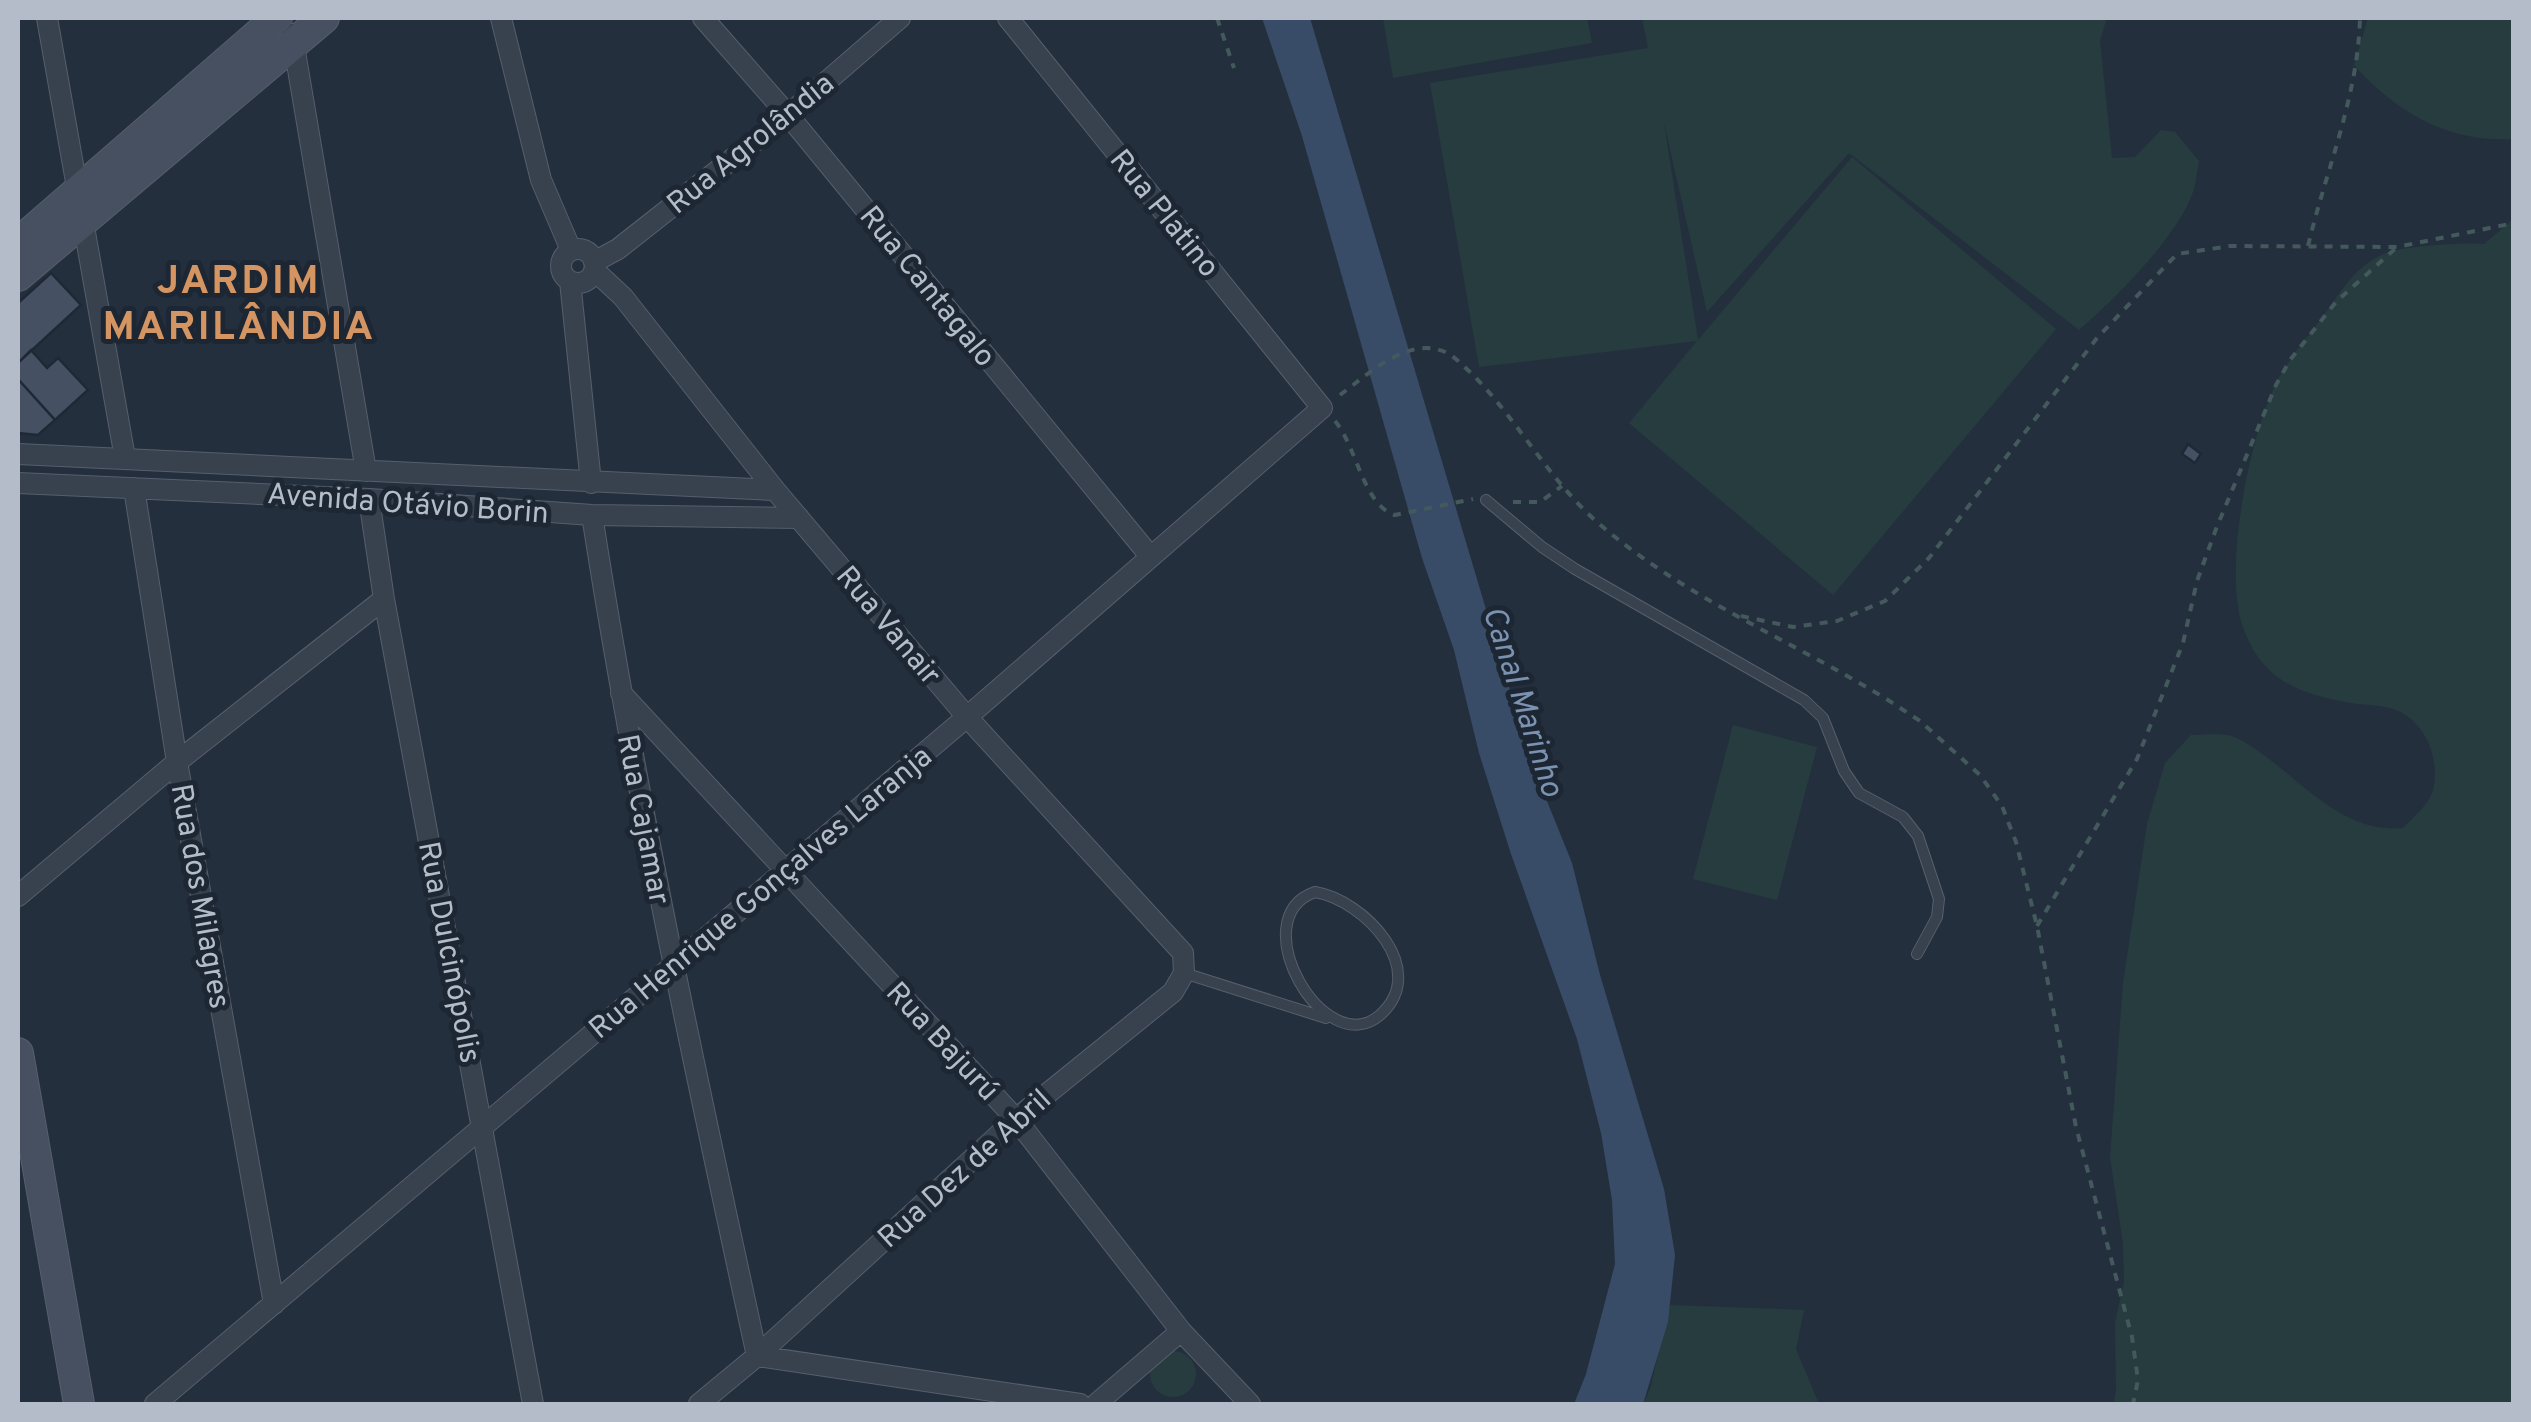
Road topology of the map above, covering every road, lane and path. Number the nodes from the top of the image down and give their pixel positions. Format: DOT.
graph roads {
  1 [pos="47,18"];
  2 [pos="277,18"];
  3 [pos="324,18"];
  4 [pos="502,18"];
  5 [pos="704,18"];
  6 [pos="900,18"];
  7 [pos="1008,18"];
  8 [pos="1217,18"];
  9 [pos="2360,18"];
  10 [pos="291,31"];
  11 [pos="1234,68"];
  12 [pos="788,115"];
  13 [pos="80,206"];
  14 [pos="2514,223"];
  15 [pos="18,242"];
  16 [pos="2308,246"];
  17 [pos="2397,247"];
  18 [pos="571,250"];
  19 [pos="594,266"];
  20 [pos="18,276"];
  21 [pos="570,281"];
  22 [pos="1415,346"];
  23 [pos="1322,408"];
  24 [pos="18,454"];
  25 [pos="125,458"];
  26 [pos="366,471"];
  27 [pos="18,483"];
  28 [pos="590,483"];
  29 [pos="134,488"];
  30 [pos="775,490"];
  31 [pos="369,499"];
  32 [pos="1456,500"];
  33 [pos="1486,500"];
  34 [pos="592,515"];
  35 [pos="798,518"];
  36 [pos="1150,556"];
  37 [pos="384,599"];
  38 [pos="1736,614"];
  39 [pos="619,691"];
  40 [pos="967,717"];
  41 [pos="177,762"];
  42 [pos="784,870"];
  43 [pos="18,896"];
  44 [pos="2037,926"];
  45 [pos="1917,954"];
  46 [pos="672,965"];
  47 [pos="1184,974"];
  48 [pos="1328,1018"];
  49 [pos="18,1053"];
  50 [pos="1016,1119"];
  51 [pos="483,1128"];
  52 [pos="274,1304"];
  53 [pos="1180,1331"];
  54 [pos="757,1356"];
  55 [pos="971,1396"];
  56 [pos="78,1404"];
  57 [pos="155,1404"];
  58 [pos="533,1404"];
  59 [pos="699,1404"];
  60 [pos="1080,1404"];
  61 [pos="1096,1404"];
  62 [pos="1250,1404"];
  1 -- 13 [label="street"];
  2 -- 13 [label="street"];
  3 -- 10 [label="street"];
  4 -- 18 [label="street"];
  5 -- 12 [label="street, Rua Cantagalo"];
  6 -- 12 [label="street, Rua Agrolândia"];
  7 -- 23 [label="street, Rua Platino"];
  8 -- 11 [label="path"];
  9 -- 16 [label="path"];
  10 -- 13 [label="street"];
  10 -- 26 [label="street"];
  12 -- 19 [label="street, Rua Agrolândia"];
  12 -- 36 [label="street, Rua Cantagalo"];
  13 -- 15 [label="street"];
  13 -- 20 [label="street"];
  13 -- 25 [label="street"];
  14 -- 17 [label="path"];
  16 -- 17 [label="path"];
  16 -- 38 [label="path"];
  17 -- 44 [label="path"];
  18 -- 19 [label="street"];
  18 -- 21 [label="street"];
  19 -- 21 [label="street"];
  19 -- 30 [label="street, Rua Vanair"];
  21 -- 28 [label="street"];
  22 -- 23 [label="path"];
  23 -- 32 [label="path"];
  23 -- 36 [label="street, Rua Henrique Gonçalves Laranja"];
  24 -- 25 [label="street, Avenida Otávio Borin"];
  25 -- 26 [label="street, Avenida Otávio Borin"];
  26 -- 28 [label="street, Avenida Otávio Borin"];
  27 -- 29 [label="street, Avenida Otávio Borin"];
  28 -- 30 [label="street, Avenida Otávio Borin"];
  29 -- 31 [label="street, Avenida Otávio Borin"];
  29 -- 41 [label="street, Rua dos Milagres"];
  30 -- 35 [label="street, Rua Vanair"];
  31 -- 34 [label="street, Avenida Otávio Borin"];
  31 -- 37 [label="street, Rua Dulcinópolis"];
  33 -- 45 [label="lane"];
  34 -- 35 [label="street, Avenida Otávio Borin"];
  34 -- 39 [label="street, Rua Cajamar"];
  35 -- 40 [label="street, Rua Vanair"];
  36 -- 40 [label="street, Rua Henrique Gonçalves Laranja"];
  37 -- 41 [label="street"];
  37 -- 51 [label="street, Rua Dulcinópolis"];
  39 -- 42 [label="street, Rua Bajurú"];
  39 -- 46 [label="street, Rua Cajamar"];
  40 -- 42 [label="street, Rua Henrique Gonçalves Laranja"];
  40 -- 47 [label="street, Rua Vanair"];
  41 -- 43 [label="street"];
  41 -- 52 [label="street, Rua dos Milagres"];
  42 -- 46 [label="street, Rua Henrique Gonçalves Laranja"];
  42 -- 50 [label="street, Rua Bajurú"];
  46 -- 51 [label="street, Rua Henrique Gonçalves Laranja"];
  46 -- 54 [label="street, Rua Cajamar"];
  47 -- 48 [label="lane"];
  47 -- 50 [label="street, Rua Dez de Abril"];
  48 -- 48 [label="lane"];
  49 -- 56 [label="street"];
  50 -- 53 [label="street, Rua Bajurú"];
  50 -- 54 [label="street, Rua Dez de Abril"];
  51 -- 52 [label="street, Rua Henrique Gonçalves Laranja"];
  51 -- 58 [label="street, Rua Dulcinópolis"];
  52 -- 57 [label="street, Rua Henrique Gonçalves Laranja"];
  53 -- 61 [label="street"];
  53 -- 62 [label="street, Rua Bajurú"];
  54 -- 55 [label="street"];
  54 -- 59 [label="street, Rua Dez de Abril"];
  55 -- 60 [label="street"];
}
